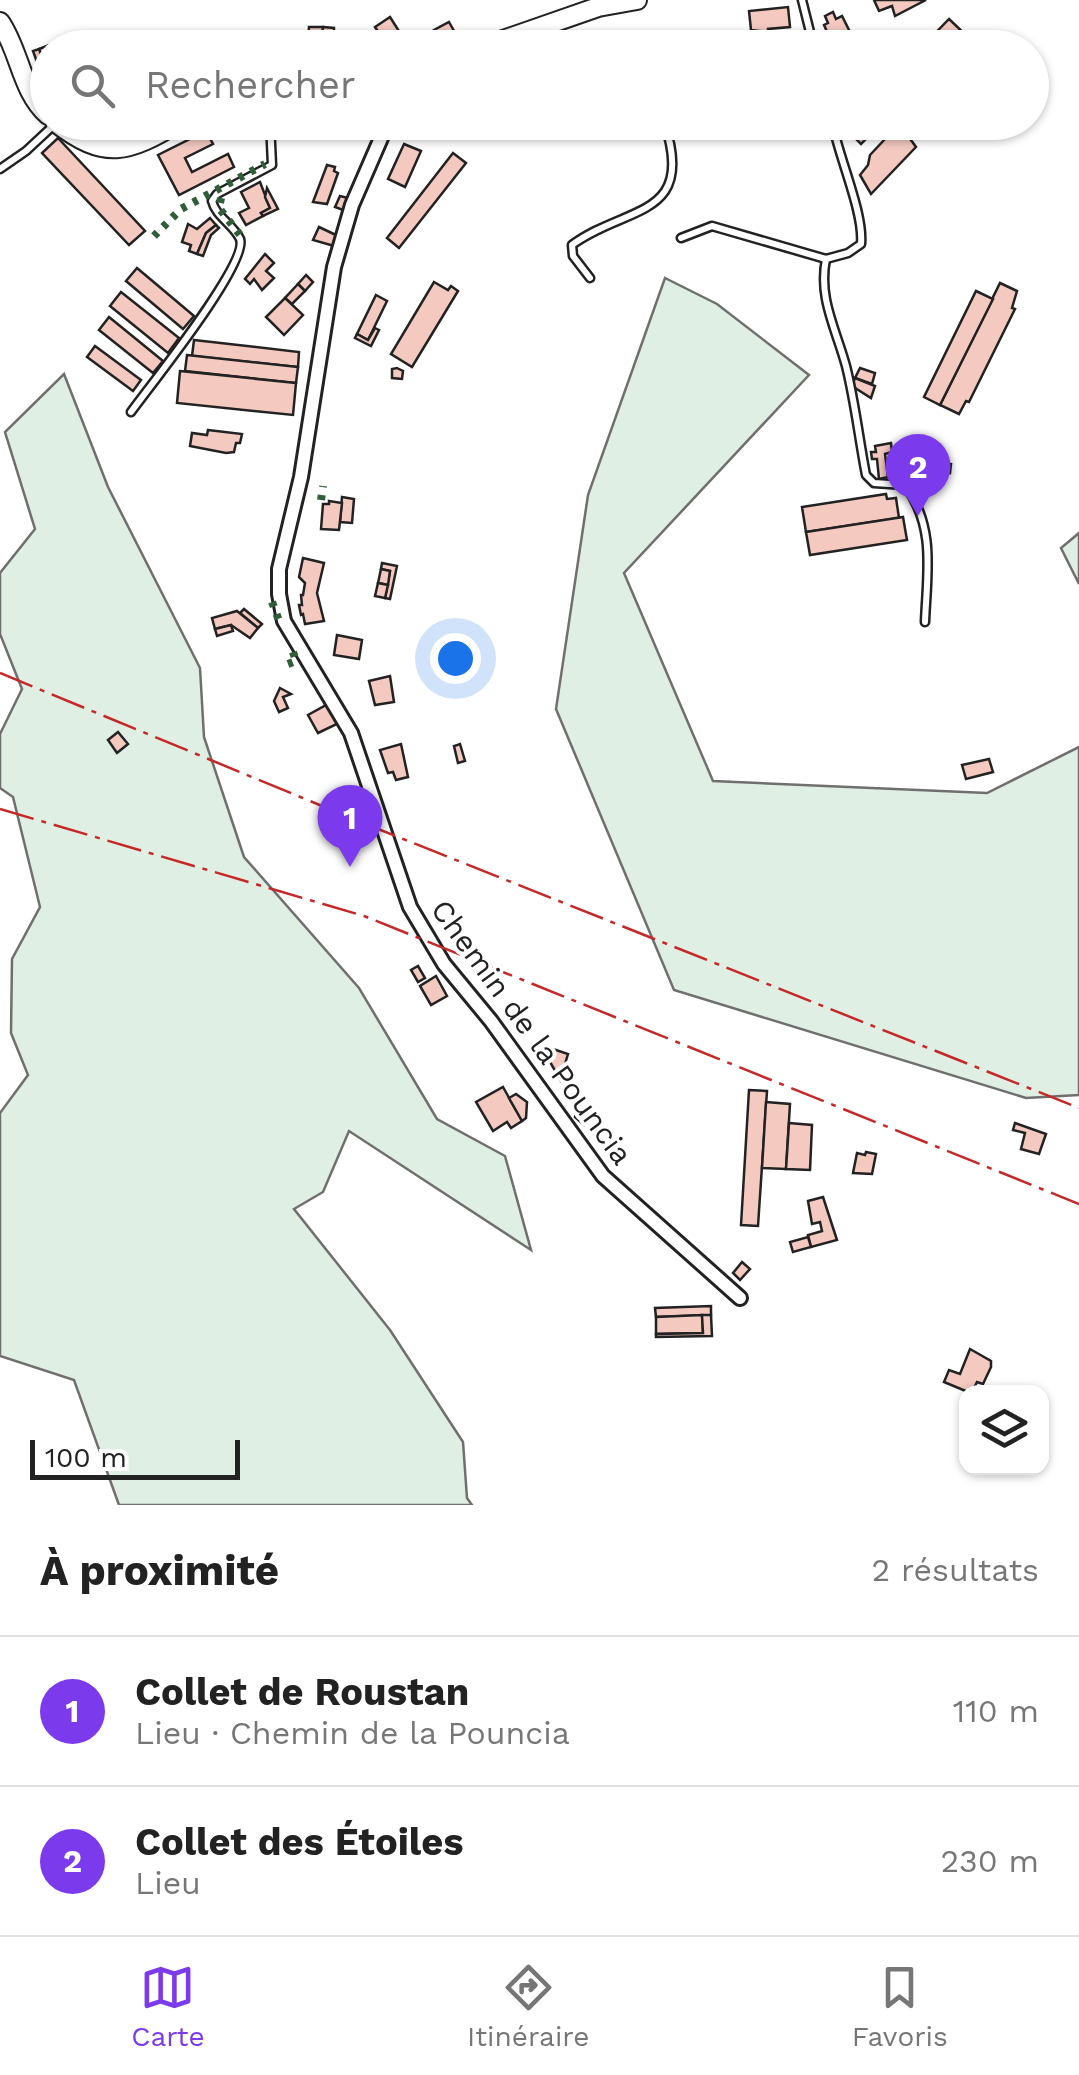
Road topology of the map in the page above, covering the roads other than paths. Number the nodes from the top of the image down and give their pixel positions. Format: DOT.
graph roads {
  1 [pos="637,0"];
  2 [pos="802,0"];
  3 [pos="0,22"];
  4 [pos="544,30"];
  5 [pos="810,30"];
  6 [pos="30,92"];
  7 [pos="38,140"];
  8 [pos="81,140"];
  9 [pos="149,140"];
  10 [pos="271,140"];
  11 [pos="380,140"];
  12 [pos="670,140"];
  13 [pos="836,140"];
  14 [pos="0,169"];
  15 [pos="681,238"];
  16 [pos="826,259"];
  17 [pos="590,278"];
  18 [pos="131,412"];
  19 [pos="925,622"];
  20 [pos="740,1298"];
  1 -- 4 [label="street"];
  2 -- 5 [label="lane"];
  3 -- 6 [label="street"];
  7 -- 14 [label="lane"];
  8 -- 9 [label="street"];
  10 -- 18 [label="lane"];
  11 -- 20 [label="street, Chemin de la Pouncia"];
  12 -- 17 [label="lane"];
  13 -- 16 [label="lane"];
  15 -- 16 [label="lane"];
  16 -- 19 [label="lane"];
}
